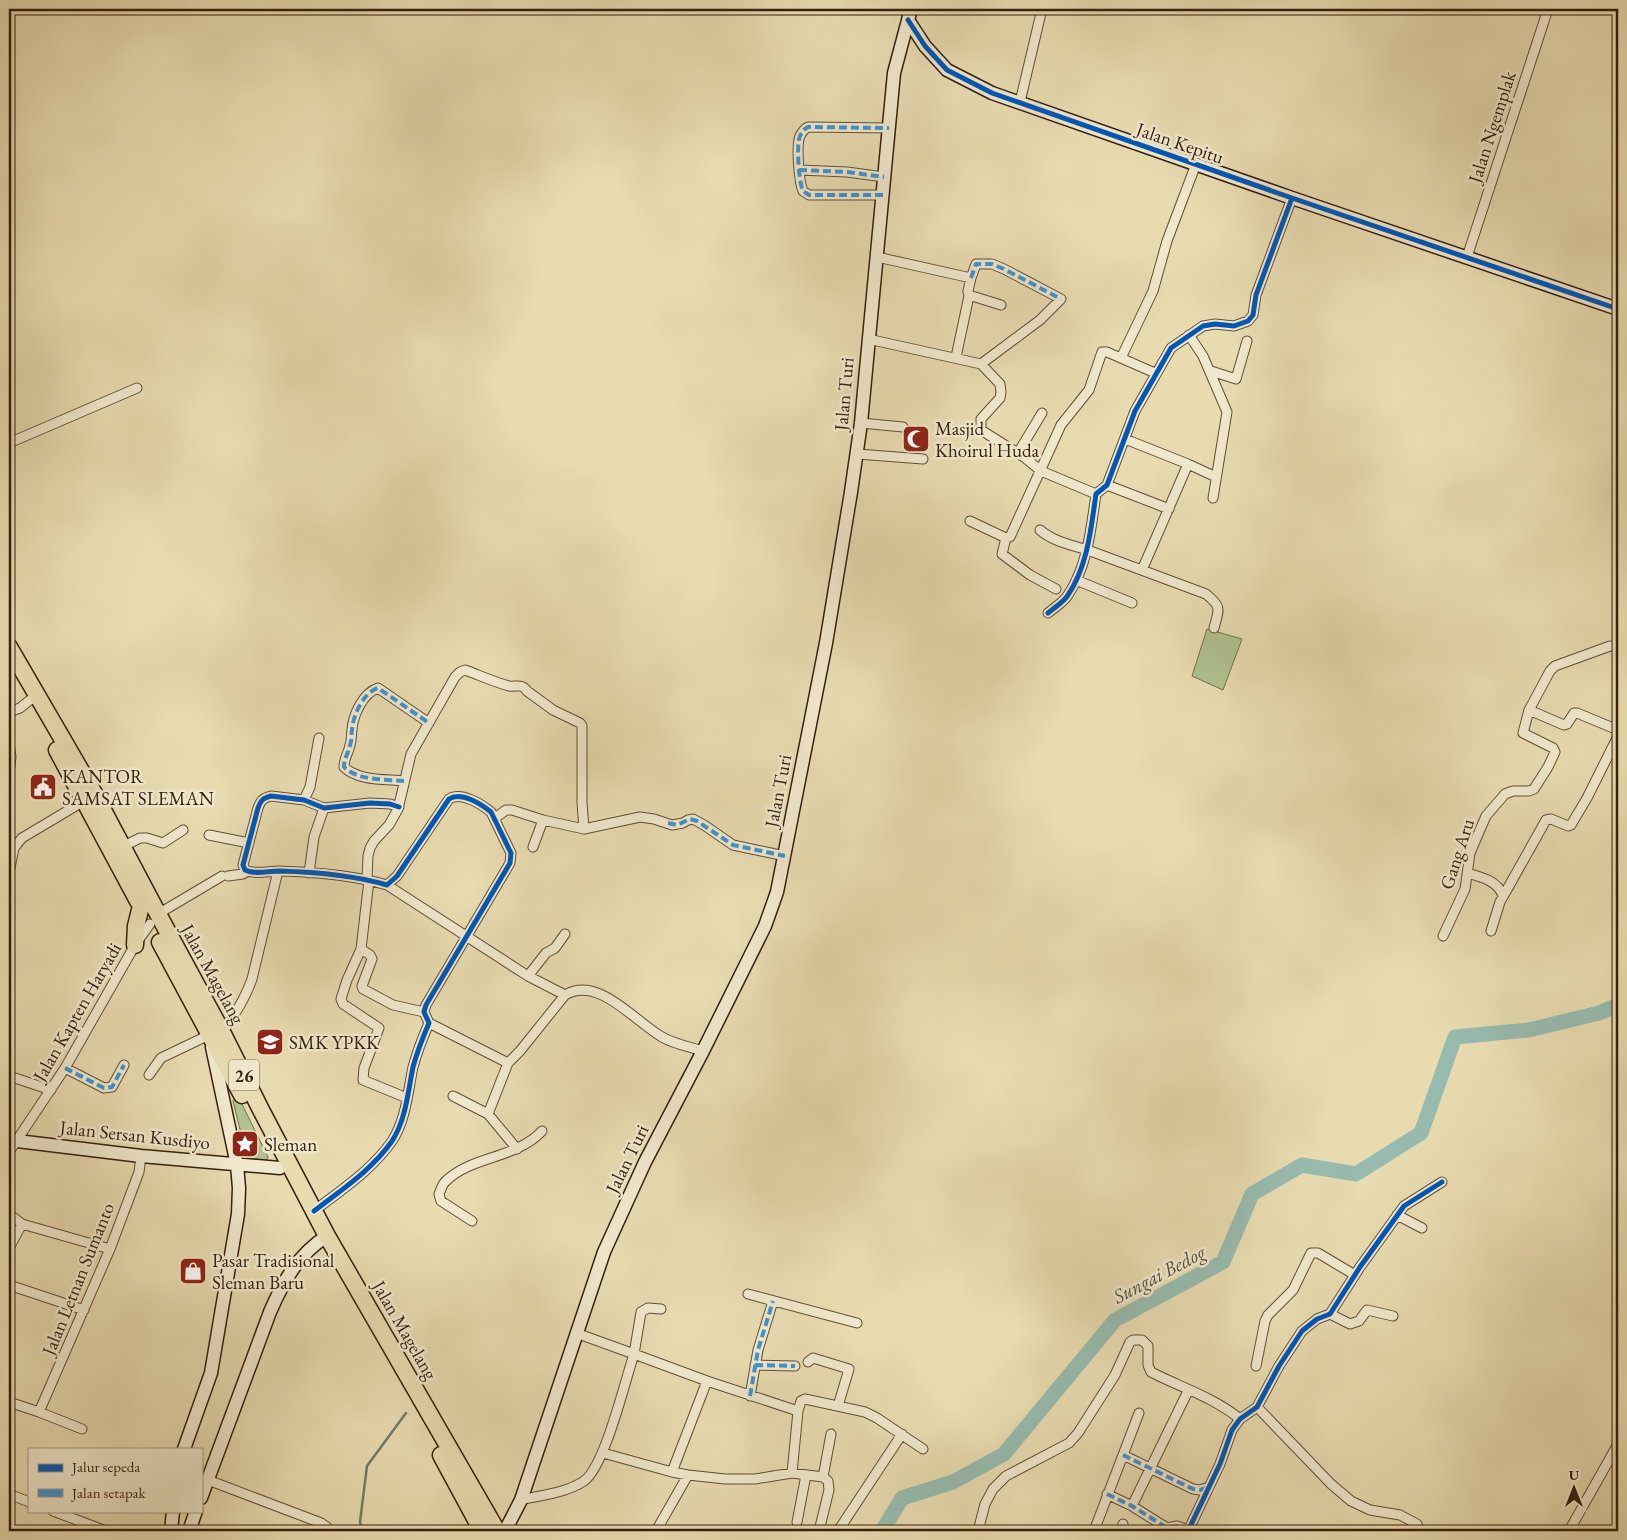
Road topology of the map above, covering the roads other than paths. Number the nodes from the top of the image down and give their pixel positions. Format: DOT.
graph roads {
  1 [pos="1042,9"];
  2 [pos="1548,9"];
  3 [pos="909,14"];
  4 [pos="901,43"];
  5 [pos="925,46"];
  6 [pos="1020,102"];
  7 [pos="889,128"];
  8 [pos="1196,164"];
  9 [pos="799,170"];
  10 [pos="884,177"];
  11 [pos="882,195"];
  12 [pos="1292,198"];
  13 [pos="1467,256"];
  14 [pos="877,257"];
  15 [pos="971,278"];
  16 [pos="969,296"];
  17 [pos="1001,305"];
  18 [pos="1618,309"];
  19 [pos="1189,336"];
  20 [pos="868,339"];
  21 [pos="1247,341"];
  22 [pos="956,358"];
  23 [pos="1121,358"];
  24 [pos="981,364"];
  25 [pos="1211,371"];
  26 [pos="1155,373"];
  27 [pos="137,388"];
  28 [pos="1042,413"];
  29 [pos="861,423"];
  30 [pos="903,427"];
  31 [pos="1124,439"];
  32 [pos="9,443"];
  33 [pos="1018,453"];
  34 [pos="857,454"];
  35 [pos="923,459"];
  36 [pos="1188,464"];
  37 [pos="1041,471"];
  38 [pos="1216,477"];
  39 [pos="1107,485"];
  40 [pos="1096,494"];
  41 [pos="1213,498"];
  42 [pos="1169,509"];
  43 [pos="970,521"];
  44 [pos="1040,530"];
  45 [pos="1006,538"];
  46 [pos="1088,550"];
  47 [pos="1142,570"];
  48 [pos="1076,580"];
  49 [pos="1056,589"];
  50 [pos="1132,603"];
  51 [pos="1048,613"];
  52 [pos="1214,628"];
  53 [pos="9,647"];
  54 [pos="1618,647"];
  55 [pos="9,663"];
  56 [pos="30,700"];
  57 [pos="1529,710"];
  58 [pos="9,712"];
  59 [pos="429,723"];
  60 [pos="1618,730"];
  61 [pos="1618,736"];
  62 [pos="319,738"];
  63 [pos="9,743"];
  64 [pos="9,775"];
  65 [pos="404,781"];
  66 [pos="304,800"];
  67 [pos="84,801"];
  68 [pos="399,807"];
  69 [pos="324,808"];
  70 [pos="494,818"];
  71 [pos="543,820"];
  72 [pos="584,829"];
  73 [pos="183,830"];
  74 [pos="209,835"];
  75 [pos="249,843"];
  76 [pos="122,847"];
  77 [pos="533,847"];
  78 [pos="784,856"];
  79 [pos="247,871"];
  80 [pos="278,871"];
  81 [pos="9,873"];
  82 [pos="309,873"];
  83 [pos="1467,873"];
  84 [pos="368,880"];
  85 [pos="386,885"];
  86 [pos="1503,896"];
  87 [pos="141,906"];
  88 [pos="154,919"];
  89 [pos="1491,931"];
  90 [pos="565,934"];
  91 [pos="1443,936"];
  92 [pos="467,937"];
  93 [pos="135,945"];
  94 [pos="361,949"];
  95 [pos="528,976"];
  96 [pos="565,995"];
  97 [pos="424,1012"];
  98 [pos="429,1023"];
  99 [pos="216,1033"];
  100 [pos="703,1051"];
  101 [pos="508,1063"];
  102 [pos="124,1064"];
  103 [pos="66,1068"];
  104 [pos="149,1075"];
  105 [pos="9,1076"];
  106 [pos="228,1087"];
  107 [pos="51,1090"];
  108 [pos="453,1096"];
  109 [pos="407,1098"];
  110 [pos="488,1114"];
  111 [pos="542,1131"];
  112 [pos="11,1144"];
  113 [pos="517,1149"];
  114 [pos="141,1156"];
  115 [pos="237,1165"];
  116 [pos="280,1168"];
  117 [pos="1442,1182"];
  118 [pos="314,1210"];
  119 [pos="9,1214"];
  120 [pos="1397,1215"];
  121 [pos="472,1222"];
  122 [pos="22,1224"];
  123 [pos="1422,1228"];
  124 [pos="324,1238"];
  125 [pos="9,1248"];
  126 [pos="110,1249"];
  127 [pos="1355,1275"];
  128 [pos="9,1286"];
  129 [pos="748,1294"];
  130 [pos="773,1301"];
  131 [pos="84,1310"];
  132 [pos="661,1310"];
  133 [pos="1330,1314"];
  134 [pos="1393,1316"];
  135 [pos="857,1323"];
  136 [pos="576,1333"];
  137 [pos="634,1354"];
  138 [pos="808,1362"];
  139 [pos="756,1365"];
  140 [pos="795,1366"];
  141 [pos="1256,1366"];
  142 [pos="707,1381"];
  143 [pos="1188,1391"];
  144 [pos="750,1396"];
  145 [pos="9,1402"];
  146 [pos="838,1406"];
  147 [pos="1257,1406"];
  148 [pos="798,1411"];
  149 [pos="39,1412"];
  150 [pos="1139,1413"];
  151 [pos="1240,1419"];
  152 [pos="82,1429"];
  153 [pos="831,1434"];
  154 [pos="902,1434"];
  155 [pos="1618,1444"];
  156 [pos="184,1448"];
  157 [pos="923,1449"];
  158 [pos="603,1453"];
  159 [pos="1123,1454"];
  160 [pos="1151,1469"];
  161 [pos="672,1472"];
  162 [pos="792,1473"];
  163 [pos="688,1475"];
  164 [pos="806,1475"];
  165 [pos="823,1477"];
  166 [pos="208,1480"];
  167 [pos="1209,1487"];
  168 [pos="9,1494"];
  169 [pos="1107,1494"];
  170 [pos="202,1495"];
  171 [pos="521,1500"];
  172 [pos="28,1502"];
  173 [pos="1132,1506"];
  174 [pos="56,1512"];
  175 [pos="173,1512"];
  176 [pos="196,1512"];
  177 [pos="797,1522"];
  178 [pos="106,1531"];
  179 [pos="171,1531"];
  180 [pos="189,1531"];
  181 [pos="329,1531"];
  182 [pos="482,1531"];
  183 [pos="497,1531"];
  184 [pos="505,1531"];
  185 [pos="656,1531"];
  186 [pos="819,1531"];
  187 [pos="838,1531"];
  188 [pos="978,1531"];
  189 [pos="1094,1531"];
  190 [pos="1189,1531"];
  191 [pos="1419,1531"];
  192 [pos="1569,1531"];
  1 -- 6 [label="street"];
  2 -- 13 [label="street, Jalan Ngemplak"];
  3 -- 4 [label="main road, Jalan Turi"];
  3 -- 5 [label="main road, Jalan Kepitu"];
  4 -- 5 [label="main road"];
  4 -- 7 [label="main road, Jalan Turi"];
  5 -- 6 [label="main road, Jalan Kepitu"];
  6 -- 8 [label="main road, Jalan Kepitu"];
  7 -- 9 [label="street"];
  7 -- 10 [label="main road, Jalan Turi"];
  8 -- 12 [label="main road, Jalan Kepitu"];
  8 -- 23 [label="street"];
  9 -- 10 [label="street"];
  9 -- 11 [label="street"];
  10 -- 11 [label="main road, Jalan Turi"];
  11 -- 14 [label="main road, Jalan Turi"];
  12 -- 13 [label="main road, Jalan Kepitu"];
  12 -- 19 [label="street"];
  13 -- 18 [label="main road, Jalan Kepitu"];
  14 -- 15 [label="street"];
  14 -- 20 [label="main road, Jalan Turi"];
  15 -- 16 [label="street"];
  15 -- 24 [label="street"];
  16 -- 17 [label="street"];
  16 -- 22 [label="street"];
  19 -- 25 [label="street"];
  19 -- 26 [label="street"];
  20 -- 22 [label="street"];
  20 -- 29 [label="main road, Jalan Turi"];
  21 -- 25 [label="street"];
  22 -- 24 [label="street"];
  23 -- 26 [label="street"];
  23 -- 37 [label="street"];
  24 -- 33 [label="street"];
  25 -- 38 [label="street"];
  26 -- 31 [label="street"];
  27 -- 32 [label="street"];
  28 -- 33 [label="street"];
  29 -- 30 [label="street"];
  29 -- 34 [label="main road, Jalan Turi"];
  31 -- 36 [label="street"];
  31 -- 39 [label="street"];
  33 -- 37 [label="street"];
  34 -- 35 [label="street"];
  34 -- 78 [label="main road, Jalan Turi"];
  36 -- 38 [label="street"];
  36 -- 42 [label="street"];
  37 -- 40 [label="street"];
  37 -- 45 [label="street"];
  38 -- 41 [label="street"];
  39 -- 40 [label="street"];
  39 -- 42 [label="street"];
  40 -- 46 [label="street"];
  42 -- 47 [label="street"];
  43 -- 45 [label="street"];
  44 -- 46 [label="street"];
  45 -- 49 [label="street"];
  46 -- 47 [label="street"];
  46 -- 48 [label="street"];
  47 -- 52 [label="street"];
  48 -- 50 [label="street"];
  48 -- 51 [label="street"];
  53 -- 76 [label="highway, Jalan Magelang / 26"];
  54 -- 57 [label="street"];
  55 -- 56 [label="highway, Jalan Magelang / 26"];
  56 -- 58 [label="street"];
  56 -- 67 [label="highway, Jalan Magelang / 26"];
  57 -- 60 [label="street"];
  57 -- 83 [label="street, Gang Aru"];
  59 -- 65 [label="street"];
  59 -- 65 [label="street"];
  59 -- 72 [label="street"];
  61 -- 86 [label="street"];
  62 -- 66 [label="street"];
  63 -- 64 [label="street"];
  65 -- 68 [label="street"];
  66 -- 69 [label="street"];
  66 -- 75 [label="street"];
  67 -- 81 [label="street"];
  67 -- 87 [label="highway, Jalan Magelang / 26"];
  68 -- 69 [label="street"];
  68 -- 84 [label="street"];
  69 -- 82 [label="street"];
  70 -- 71 [label="street"];
  70 -- 85 [label="street"];
  70 -- 92 [label="street"];
  71 -- 72 [label="street"];
  71 -- 77 [label="street"];
  72 -- 78 [label="street"];
  73 -- 76 [label="street"];
  74 -- 75 [label="street"];
  75 -- 79 [label="street"];
  76 -- 88 [label="highway, Jalan Magelang / 26"];
  78 -- 100 [label="main road, Jalan Turi"];
  79 -- 80 [label="street"];
  79 -- 88 [label="street"];
  80 -- 82 [label="street"];
  80 -- 99 [label="street"];
  82 -- 84 [label="street"];
  83 -- 86 [label="street"];
  83 -- 91 [label="street, Gang Aru"];
  84 -- 85 [label="street"];
  84 -- 94 [label="street"];
  85 -- 92 [label="street"];
  86 -- 89 [label="street"];
  87 -- 88 [label="highway, Jalan Magelang / 26"];
  87 -- 93 [label="highway"];
  88 -- 93 [label="street, Jalan Kapten Haryadi"];
  88 -- 99 [label="highway, Jalan Magelang / 26"];
  90 -- 95 [label="street"];
  92 -- 95 [label="street"];
  92 -- 97 [label="street"];
  93 -- 103 [label="street, Jalan Kapten Haryadi"];
  94 -- 97 [label="street"];
  94 -- 109 [label="street"];
  95 -- 96 [label="street"];
  96 -- 100 [label="street"];
  96 -- 101 [label="street"];
  97 -- 98 [label="street"];
  98 -- 101 [label="street"];
  98 -- 109 [label="street"];
  99 -- 104 [label="street"];
  99 -- 106 [label="highway, Jalan Magelang / 26"];
  99 -- 118 [label="highway, Jalan Magelang / 26"];
  100 -- 136 [label="main road, Jalan Turi"];
  101 -- 110 [label="street"];
  102 -- 103 [label="street"];
  103 -- 107 [label="street, Jalan Kapten Haryadi"];
  105 -- 107 [label="street"];
  106 -- 115 [label="main road"];
  106 -- 116 [label="highway, Jalan Magelang / 26"];
  107 -- 112 [label="street, Jalan Kapten Haryadi"];
  108 -- 110 [label="street"];
  109 -- 118 [label="street"];
  110 -- 113 [label="street"];
  111 -- 113 [label="street"];
  112 -- 114 [label="main road, Jalan Sersan Kusdiyo"];
  113 -- 121 [label="street"];
  114 -- 115 [label="main road, Jalan Sersan Kusdiyo"];
  114 -- 126 [label="street, Jalan Letnan Sumanto"];
  115 -- 116 [label="main road, Jalan Sersan Kusdiyo"];
  115 -- 156 [label="main road"];
  116 -- 124 [label="highway, Jalan Magelang / 26"];
  117 -- 120 [label="street"];
  118 -- 124 [label="highway, Jalan Magelang / 26"];
  119 -- 122 [label="street"];
  120 -- 123 [label="street"];
  120 -- 127 [label="street"];
  122 -- 125 [label="street"];
  122 -- 126 [label="street"];
  124 -- 166 [label="main road"];
  124 -- 182 [label="highway, Jalan Magelang / 26"];
  124 -- 183 [label="highway, Jalan Magelang / 26"];
  126 -- 131 [label="street, Jalan Letnan Sumanto"];
  127 -- 133 [label="street"];
  127 -- 141 [label="street"];
  128 -- 131 [label="street"];
  129 -- 130 [label="street"];
  130 -- 135 [label="street"];
  130 -- 139 [label="street"];
  131 -- 149 [label="street, Jalan Letnan Sumanto"];
  132 -- 137 [label="street"];
  133 -- 134 [label="street"];
  133 -- 147 [label="street"];
  136 -- 137 [label="street"];
  136 -- 171 [label="main road, Jalan Turi"];
  137 -- 142 [label="street"];
  137 -- 158 [label="street"];
  138 -- 146 [label="street"];
  139 -- 140 [label="street"];
  139 -- 144 [label="street"];
  142 -- 144 [label="street"];
  142 -- 161 [label="street"];
  143 -- 151 [label="street"];
  143 -- 160 [label="street"];
  143 -- 188 [label="street"];
  144 -- 148 [label="street"];
  145 -- 149 [label="street"];
  146 -- 148 [label="street"];
  146 -- 154 [label="street"];
  147 -- 151 [label="street"];
  147 -- 191 [label="street"];
  148 -- 162 [label="street"];
  149 -- 152 [label="street"];
  150 -- 159 [label="street"];
  151 -- 167 [label="street"];
  153 -- 165 [label="street"];
  154 -- 157 [label="street"];
  154 -- 187 [label="street"];
  155 -- 192 [label="street"];
  158 -- 161 [label="street"];
  158 -- 171 [label="street"];
  159 -- 160 [label="street"];
  159 -- 169 [label="street"];
  160 -- 167 [label="street"];
  160 -- 173 [label="street"];
  161 -- 163 [label="street"];
  162 -- 163 [label="street"];
  162 -- 164 [label="street"];
  163 -- 185 [label="street"];
  164 -- 165 [label="street"];
  164 -- 177 [label="street"];
  165 -- 186 [label="street"];
  166 -- 170 [label="main road"];
  166 -- 181 [label="street"];
  167 -- 190 [label="street"];
  168 -- 172 [label="street"];
  169 -- 173 [label="street"];
  169 -- 189 [label="street"];
  171 -- 184 [label="main road, Jalan Turi"];
  173 -- 190 [label="street"];
  174 -- 178 [label="street"];
  175 -- 179 [label="main road"];
  176 -- 180 [label="main road"];
}
